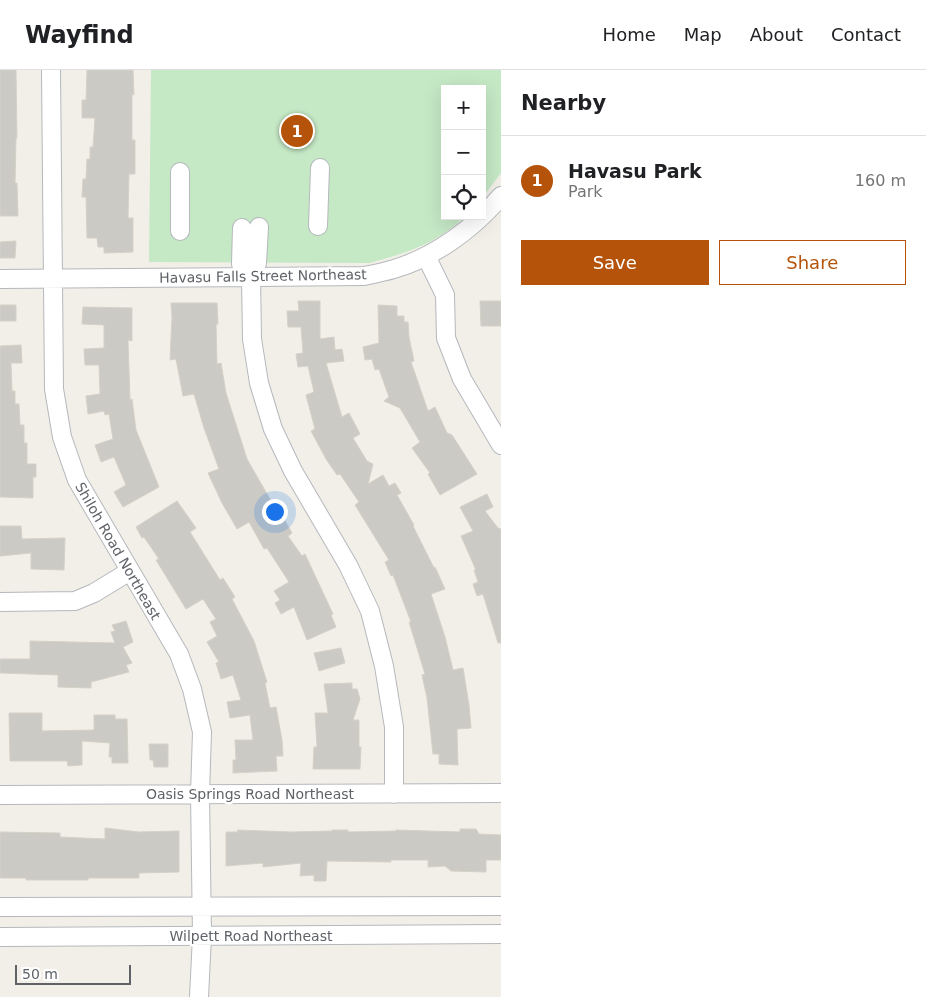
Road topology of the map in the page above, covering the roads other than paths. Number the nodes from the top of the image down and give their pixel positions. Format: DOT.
graph roads {
  1 [pos="51,70"];
  2 [pos="320,168"];
  3 [pos="180,172"];
  4 [pos="501,196"];
  5 [pos="318,226"];
  6 [pos="250,227"];
  7 [pos="180,231"];
  8 [pos="426,256"];
  9 [pos="251,277"];
  10 [pos="0,278"];
  11 [pos="53,279"];
  12 [pos="501,445"];
  13 [pos="130,572"];
  14 [pos="0,602"];
  15 [pos="501,793"];
  16 [pos="200,794"];
  17 [pos="394,794"];
  18 [pos="0,795"];
  19 [pos="501,906"];
  20 [pos="0,907"];
  21 [pos="202,907"];
  22 [pos="501,934"];
  23 [pos="202,936"];
  24 [pos="0,937"];
  25 [pos="199,997"];
  1 -- 11 [label="street, Shiloh Road Northeast"];
  2 -- 5 [label="street"];
  3 -- 7 [label="street"];
  4 -- 8 [label="street, Havasu Falls Street Northeast"];
  6 -- 9 [label="street"];
  8 -- 9 [label="street, Havasu Falls Street Northeast"];
  8 -- 12 [label="street"];
  9 -- 11 [label="street, Havasu Falls Street Northeast"];
  9 -- 17 [label="street"];
  10 -- 11 [label="street, Havasu Falls Street Northeast"];
  11 -- 13 [label="street, Shiloh Road Northeast"];
  13 -- 14 [label="street"];
  13 -- 16 [label="street, Shiloh Road Northeast"];
  15 -- 17 [label="street, Oasis Springs Road Northeast"];
  16 -- 17 [label="street, Oasis Springs Road Northeast"];
  16 -- 18 [label="street, Oasis Springs Road Northeast"];
  16 -- 21 [label="street, Shiloh Road Northeast"];
  19 -- 21 [label="street, Wilpett Road Northeast"];
  20 -- 21 [label="street, Wilpett Road Northeast"];
  21 -- 23 [label="street, Shiloh Road Northeast"];
  22 -- 23 [label="street, Wilpett Road Northeast"];
  23 -- 24 [label="street, Wilpett Road Northeast"];
  23 -- 25 [label="street, Shiloh Road Northeast"];
}
